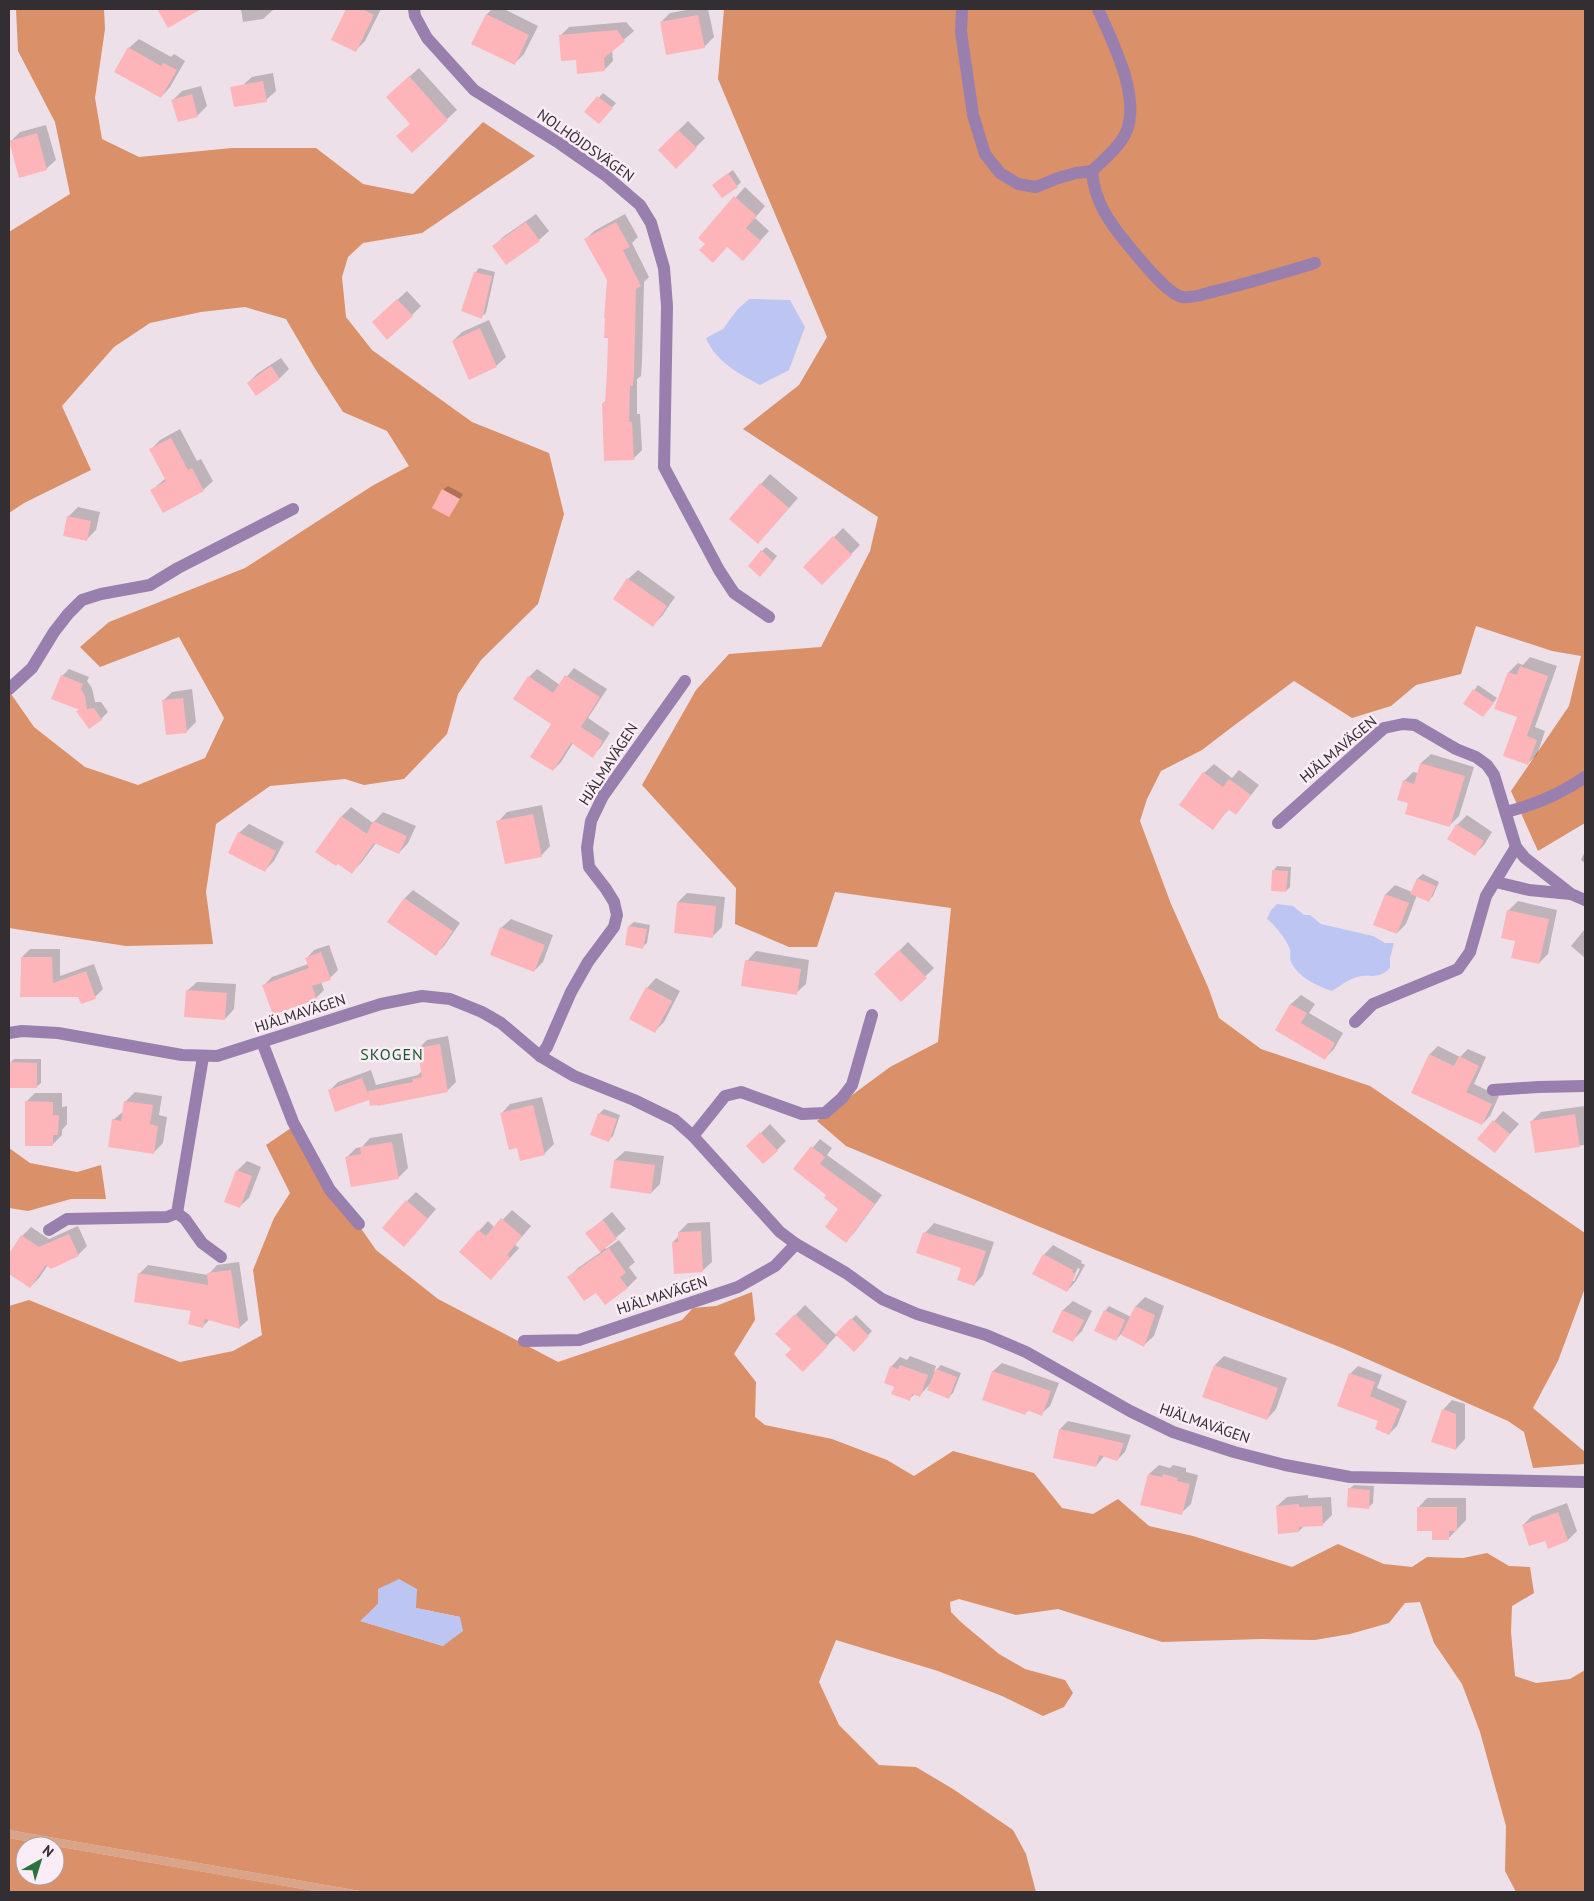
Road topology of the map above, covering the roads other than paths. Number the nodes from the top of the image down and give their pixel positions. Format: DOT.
graph roads {
  1 [pos="414,9"];
  2 [pos="962,9"];
  3 [pos="1098,9"];
  4 [pos="1092,171"];
  5 [pos="1314,263"];
  6 [pos="293,509"];
  7 [pos="769,617"];
  8 [pos="685,680"];
  9 [pos="9,690"];
  10 [pos="1585,777"];
  11 [pos="1506,812"];
  12 [pos="1278,823"];
  13 [pos="1516,847"];
  14 [pos="1496,882"];
  15 [pos="1571,894"];
  16 [pos="1585,900"];
  17 [pos="872,1016"];
  18 [pos="1355,1022"];
  19 [pos="9,1033"];
  20 [pos="262,1042"];
  21 [pos="203,1056"];
  22 [pos="540,1056"];
  23 [pos="1585,1086"];
  24 [pos="1493,1090"];
  25 [pos="693,1136"];
  26 [pos="178,1213"];
  27 [pos="359,1224"];
  28 [pos="49,1230"];
  29 [pos="796,1244"];
  30 [pos="221,1258"];
  31 [pos="524,1341"];
  32 [pos="1585,1482"];
  1 -- 7 [label="street, NOLHÖJDSVÄGEN"];
  2 -- 4 [label="street"];
  3 -- 4 [label="street"];
  4 -- 5 [label="street"];
  6 -- 9 [label="street"];
  8 -- 22 [label="street, HJÄLMAVÄGEN"];
  10 -- 11 [label="street"];
  11 -- 12 [label="street, HJÄLMAVÄGEN"];
  11 -- 13 [label="street, HJÄLMAVÄGEN"];
  13 -- 14 [label="street"];
  13 -- 15 [label="street, HJÄLMAVÄGEN"];
  14 -- 15 [label="street, HJÄLMAVÄGEN"];
  14 -- 18 [label="street"];
  15 -- 16 [label="street, HJÄLMAVÄGEN"];
  17 -- 25 [label="street"];
  19 -- 21 [label="street, HJÄLMAVÄGEN"];
  20 -- 21 [label="street, HJÄLMAVÄGEN"];
  20 -- 22 [label="street, HJÄLMAVÄGEN"];
  20 -- 27 [label="street"];
  21 -- 26 [label="street"];
  22 -- 25 [label="street, HJÄLMAVÄGEN"];
  23 -- 24 [label="street"];
  25 -- 29 [label="street, HJÄLMAVÄGEN"];
  26 -- 28 [label="street"];
  26 -- 30 [label="street"];
  29 -- 31 [label="street, HJÄLMAVÄGEN"];
  29 -- 32 [label="street, HJÄLMAVÄGEN"];
}
